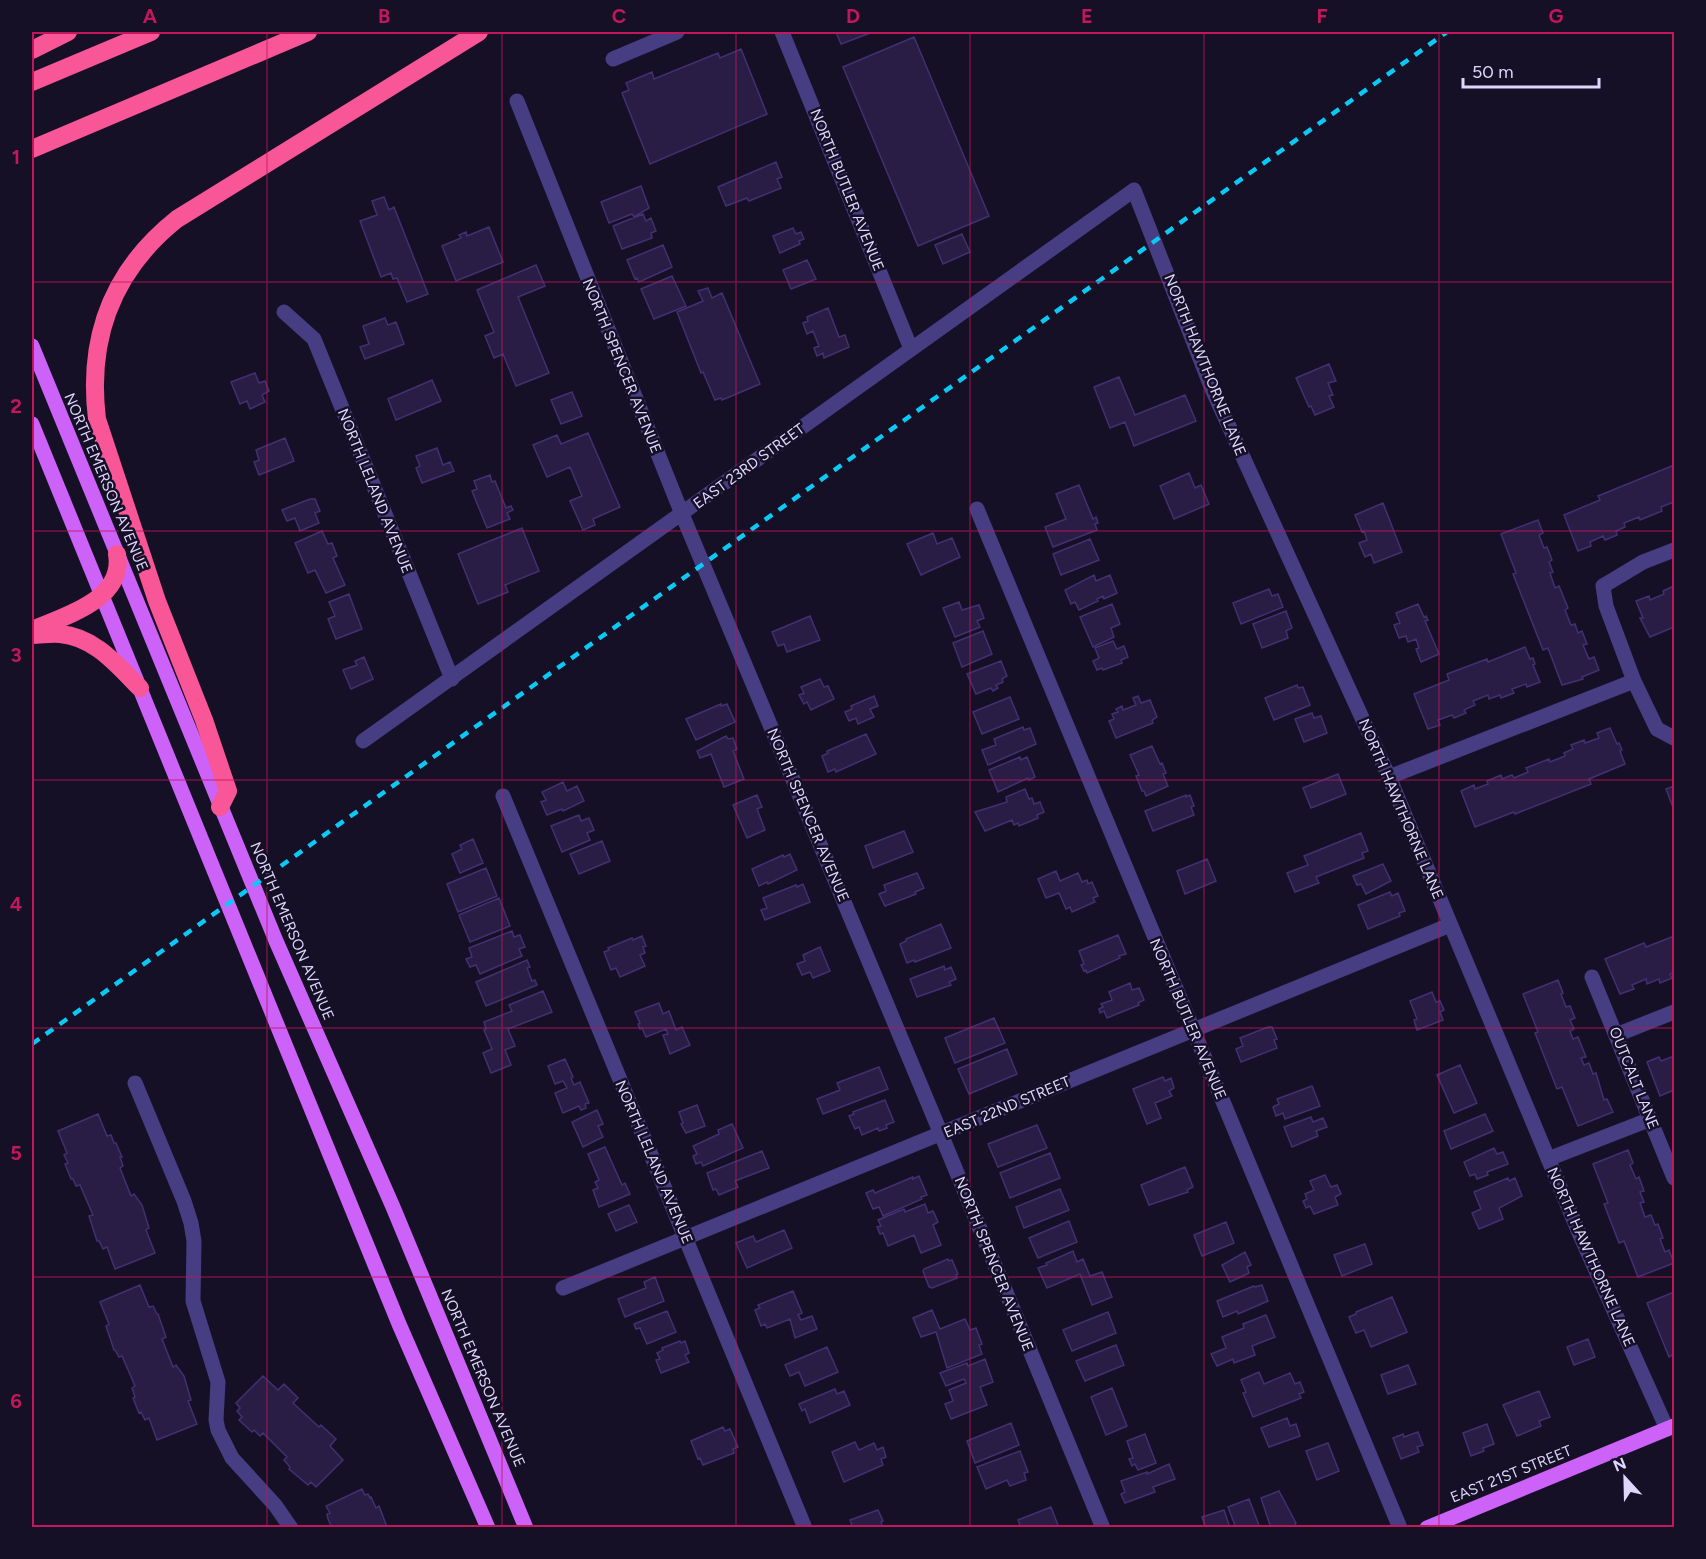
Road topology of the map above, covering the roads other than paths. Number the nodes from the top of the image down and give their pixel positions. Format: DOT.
graph roads {
  1 [pos="68,32"];
  2 [pos="151,32"];
  3 [pos="308,32"];
  4 [pos="479,32"];
  5 [pos="677,32"];
  6 [pos="782,32"];
  7 [pos="32,50"];
  8 [pos="614,59"];
  9 [pos="32,82"];
  10 [pos="517,101"];
  11 [pos="33,148"];
  12 [pos="1134,190"];
  13 [pos="284,312"];
  14 [pos="32,346"];
  15 [pos="911,349"];
  16 [pos="32,424"];
  17 [pos="977,510"];
  18 [pos="682,514"];
  19 [pos="1674,550"];
  20 [pos="117,554"];
  21 [pos="102,595"];
  22 [pos="32,630"];
  23 [pos="32,635"];
  24 [pos="452,679"];
  25 [pos="1634,681"];
  26 [pos="140,688"];
  27 [pos="1674,738"];
  28 [pos="363,741"];
  29 [pos="1389,777"];
  30 [pos="502,796"];
  31 [pos="220,807"];
  32 [pos="1450,925"];
  33 [pos="1593,977"];
  34 [pos="1674,1012"];
  35 [pos="1193,1030"];
  36 [pos="1616,1035"];
  37 [pos="135,1083"];
  38 [pos="1650,1119"];
  39 [pos="941,1134"];
  40 [pos="1548,1159"];
  41 [pos="1674,1178"];
  42 [pos="686,1237"];
  43 [pos="564,1288"];
  44 [pos="1671,1428"];
  45 [pos="291,1527"];
  46 [pos="488,1527"];
  47 [pos="526,1527"];
  48 [pos="805,1527"];
  49 [pos="1102,1527"];
  50 [pos="1400,1527"];
  51 [pos="1427,1527"];
  1 -- 7 [label="highway"];
  2 -- 9 [label="highway"];
  3 -- 11 [label="highway"];
  4 -- 31 [label="highway"];
  5 -- 8 [label="street"];
  6 -- 15 [label="street, NORTH BUTLER AVENUE"];
  10 -- 18 [label="street, NORTH SPENCER AVENUE"];
  12 -- 15 [label="street, EAST 23RD STREET"];
  12 -- 29 [label="street, NORTH HAWTHORNE LANE"];
  13 -- 24 [label="street, NORTH LELAND AVENUE"];
  14 -- 20 [label="main road, NORTH EMERSON AVENUE"];
  15 -- 18 [label="street, EAST 23RD STREET"];
  16 -- 21 [label="main road"];
  17 -- 35 [label="street, NORTH BUTLER AVENUE"];
  18 -- 24 [label="street, EAST 23RD STREET"];
  18 -- 39 [label="street, NORTH SPENCER AVENUE"];
  19 -- 25 [label="street"];
  20 -- 21 [label="highway"];
  20 -- 31 [label="main road, NORTH EMERSON AVENUE"];
  21 -- 22 [label="highway"];
  21 -- 26 [label="main road"];
  23 -- 26 [label="highway"];
  24 -- 28 [label="street, EAST 23RD STREET"];
  25 -- 27 [label="street"];
  25 -- 29 [label="street"];
  26 -- 46 [label="main road"];
  29 -- 32 [label="street, NORTH HAWTHORNE LANE"];
  30 -- 42 [label="street, NORTH LELAND AVENUE"];
  31 -- 47 [label="main road, NORTH EMERSON AVENUE"];
  32 -- 35 [label="street, EAST 22ND STREET"];
  32 -- 40 [label="street, NORTH HAWTHORNE LANE"];
  33 -- 36 [label="street, OUTCALT LANE"];
  34 -- 36 [label="street"];
  35 -- 39 [label="street, EAST 22ND STREET"];
  35 -- 50 [label="street, NORTH BUTLER AVENUE"];
  36 -- 38 [label="street, OUTCALT LANE"];
  37 -- 45 [label="street"];
  38 -- 40 [label="street"];
  38 -- 41 [label="street, OUTCALT LANE"];
  39 -- 42 [label="street, EAST 22ND STREET"];
  39 -- 49 [label="street, NORTH SPENCER AVENUE"];
  40 -- 44 [label="street, NORTH HAWTHORNE LANE"];
  42 -- 43 [label="street, EAST 22ND STREET"];
  42 -- 48 [label="street, NORTH LELAND AVENUE"];
  44 -- 51 [label="main road, EAST 21ST STREET"];
}
